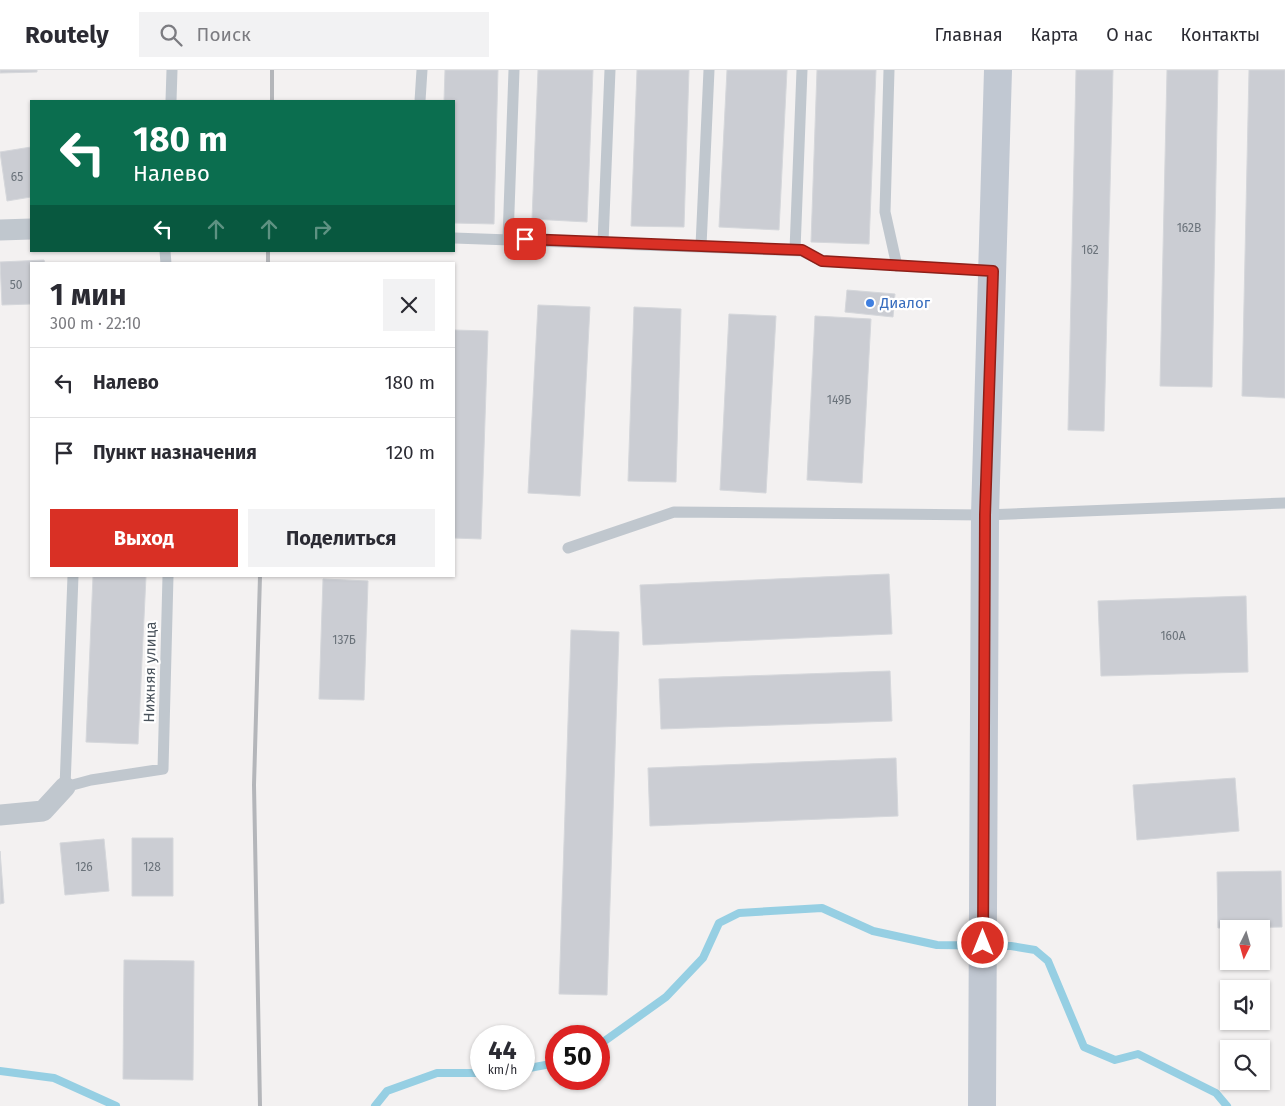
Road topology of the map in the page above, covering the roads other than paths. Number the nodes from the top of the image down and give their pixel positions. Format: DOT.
graph roads {
  1 [pos="172,70"];
  2 [pos="422,70"];
  3 [pos="514,70"];
  4 [pos="610,70"];
  5 [pos="709,70"];
  6 [pos="802,70"];
  7 [pos="889,70"];
  8 [pos="998,70"];
  9 [pos="171,100"];
  10 [pos="420,100"];
  11 [pos="30,229"];
  12 [pos="0,230"];
  13 [pos="455,238"];
  14 [pos="508,239"];
  15 [pos="603,242"];
  16 [pos="701,246"];
  17 [pos="795,250"];
  18 [pos="897,266"];
  19 [pos="993,271"];
  20 [pos="1285,503"];
  21 [pos="985,515"];
  22 [pos="568,548"];
  23 [pos="73,577"];
  24 [pos="168,577"];
  25 [pos="65,787"];
  26 [pos="0,815"];
  27 [pos="982,1106"];
  1 -- 9 [label="lane"];
  2 -- 10 [label="lane"];
  3 -- 14 [label="lane"];
  4 -- 15 [label="lane"];
  5 -- 16 [label="lane"];
  6 -- 17 [label="lane"];
  7 -- 18 [label="lane"];
  8 -- 19 [label="main road"];
  11 -- 12 [label="street"];
  13 -- 14 [label="lane"];
  14 -- 15 [label="lane"];
  15 -- 16 [label="lane"];
  16 -- 17 [label="lane"];
  17 -- 18 [label="lane"];
  18 -- 19 [label="lane"];
  19 -- 21 [label="main road"];
  20 -- 21 [label="lane"];
  21 -- 22 [label="lane"];
  21 -- 27 [label="main road"];
  23 -- 25 [label="lane"];
  24 -- 25 [label="lane, Нижняя улица"];
  25 -- 26 [label="street"];
}
